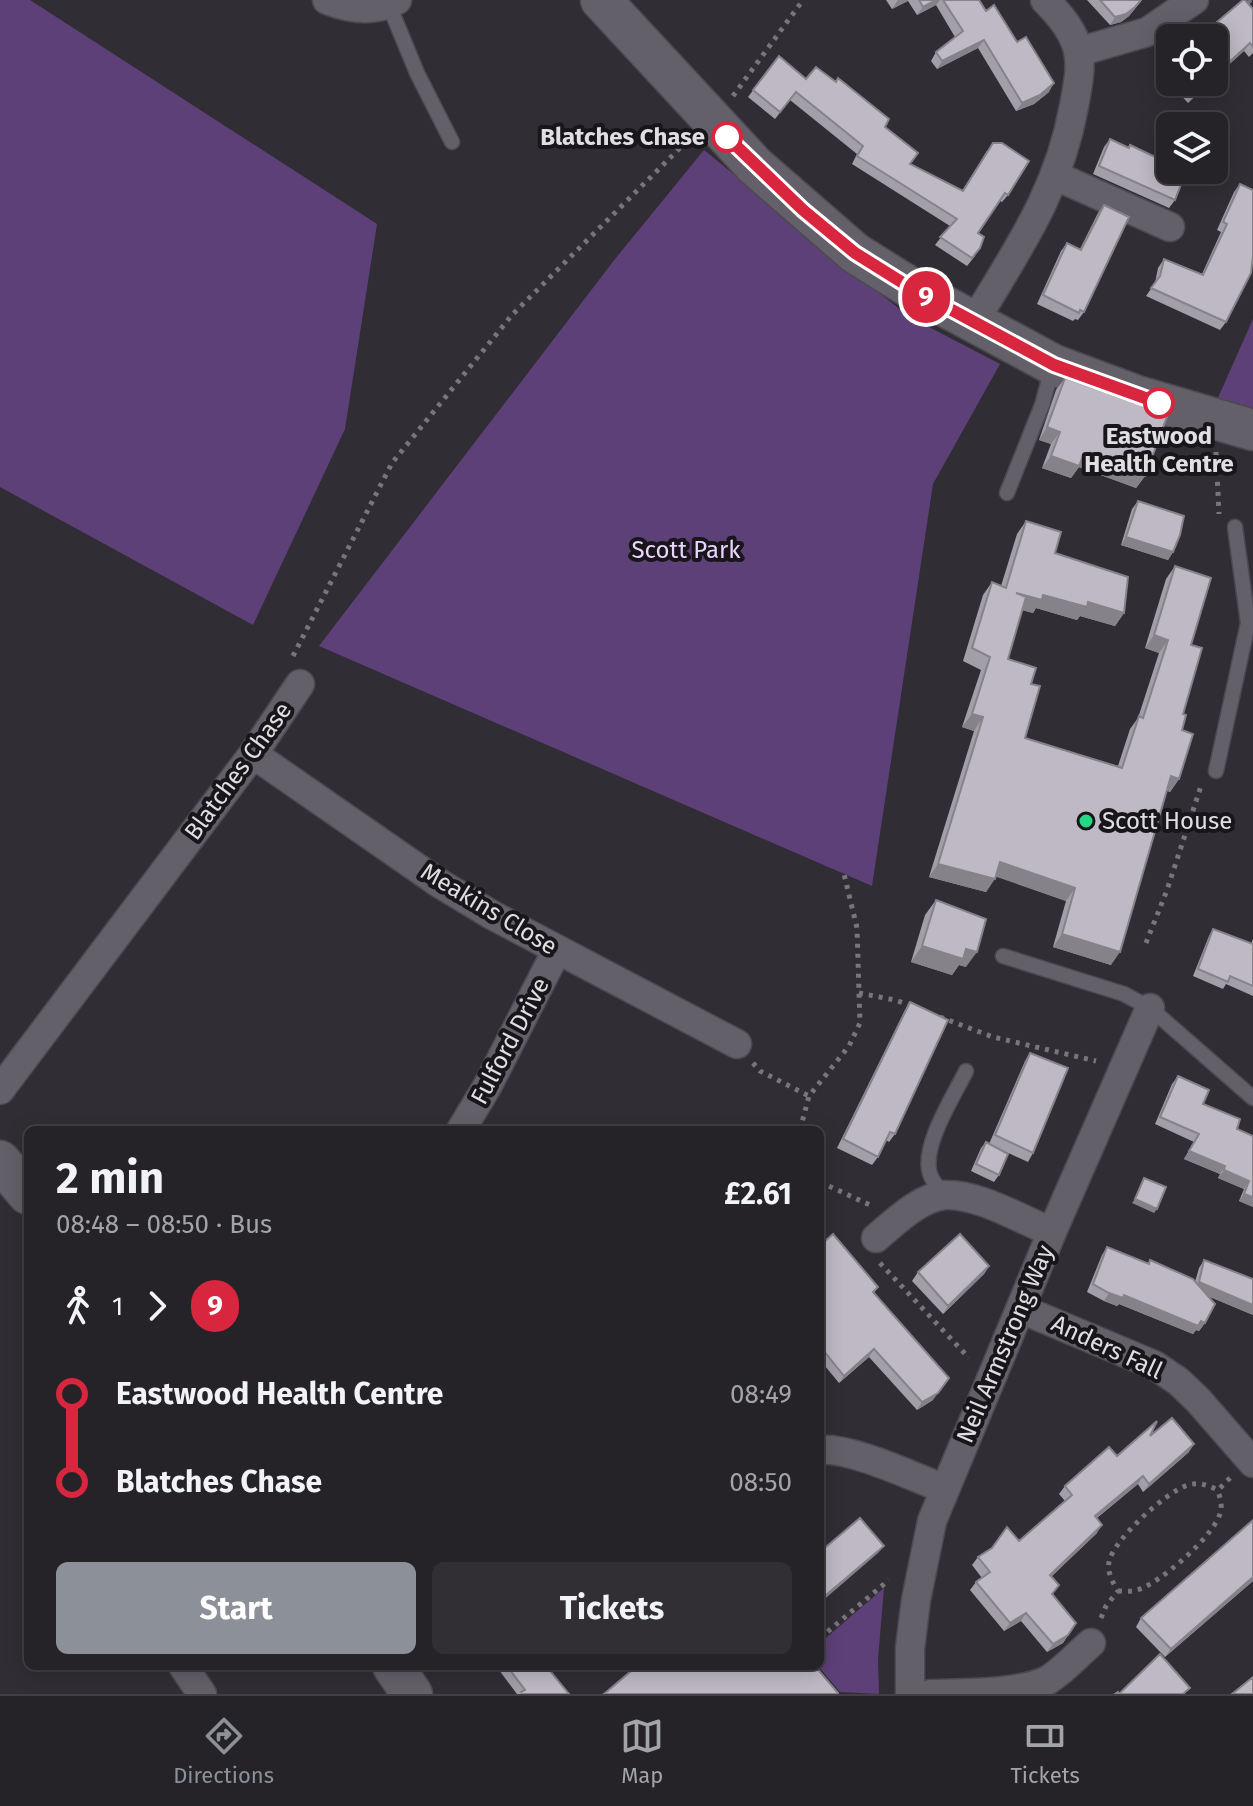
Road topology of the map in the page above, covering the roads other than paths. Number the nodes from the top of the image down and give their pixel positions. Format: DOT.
graph roads {
  1 [pos="327,0"];
  2 [pos="601,0"];
  3 [pos="1045,0"];
  4 [pos="1194,0"];
  5 [pos="393,2"];
  6 [pos="1078,52"];
  7 [pos="452,142"];
  8 [pos="1056,176"];
  9 [pos="1170,227"];
  10 [pos="974,322"];
  11 [pos="1054,365"];
  12 [pos="1235,426"];
  13 [pos="1007,493"];
  14 [pos="1235,527"];
  15 [pos="1250,623"];
  16 [pos="300,684"];
  17 [pos="253,754"];
  18 [pos="1216,771"];
  19 [pos="557,950"];
  20 [pos="1003,956"];
  21 [pos="1150,1008"];
  22 [pos="737,1044"];
  23 [pos="966,1071"];
  24 [pos="0,1090"];
  25 [pos="1253,1098"];
  26 [pos="463,1126"];
  27 [pos="0,1161"];
  28 [pos="24,1189"];
  29 [pos="944,1195"];
  30 [pos="1052,1232"];
  31 [pos="877,1250"];
  32 [pos="1021,1309"];
  33 [pos="824,1450"];
  34 [pos="1252,1462"];
  35 [pos="945,1489"];
  36 [pos="1091,1643"];
  37 [pos="186,1670"];
  38 [pos="396,1670"];
  39 [pos="202,1694"];
  40 [pos="412,1694"];
  41 [pos="910,1694"];
  42 [pos="931,1694"];
  1 -- 5 [label="street"];
  2 -- 10 [label="street"];
  3 -- 6 [label="street"];
  4 -- 6 [label="street"];
  5 -- 7 [label="lane"];
  6 -- 8 [label="street"];
  8 -- 9 [label="street"];
  8 -- 10 [label="street"];
  10 -- 11 [label="street"];
  11 -- 12 [label="street"];
  11 -- 13 [label="lane"];
  14 -- 15 [label="lane"];
  15 -- 18 [label="lane"];
  16 -- 17 [label="street, Blatches Chase"];
  17 -- 19 [label="street, Meakins Close"];
  17 -- 24 [label="street, Blatches Chase"];
  19 -- 22 [label="street, Meakins Close"];
  19 -- 26 [label="street, Fulford Drive"];
  20 -- 21 [label="lane"];
  21 -- 25 [label="lane"];
  21 -- 30 [label="street, Neil Armstrong Way"];
  23 -- 29 [label="lane"];
  27 -- 28 [label="street"];
  29 -- 30 [label="street"];
  29 -- 31 [label="street"];
  30 -- 32 [label="street, Neil Armstrong Way"];
  32 -- 34 [label="street, Anders Fall"];
  32 -- 35 [label="street, Neil Armstrong Way"];
  33 -- 35 [label="street"];
  35 -- 41 [label="street, Neil Armstrong Way"];
  36 -- 42 [label="street"];
  37 -- 39 [label="street"];
  38 -- 40 [label="street"];
}
